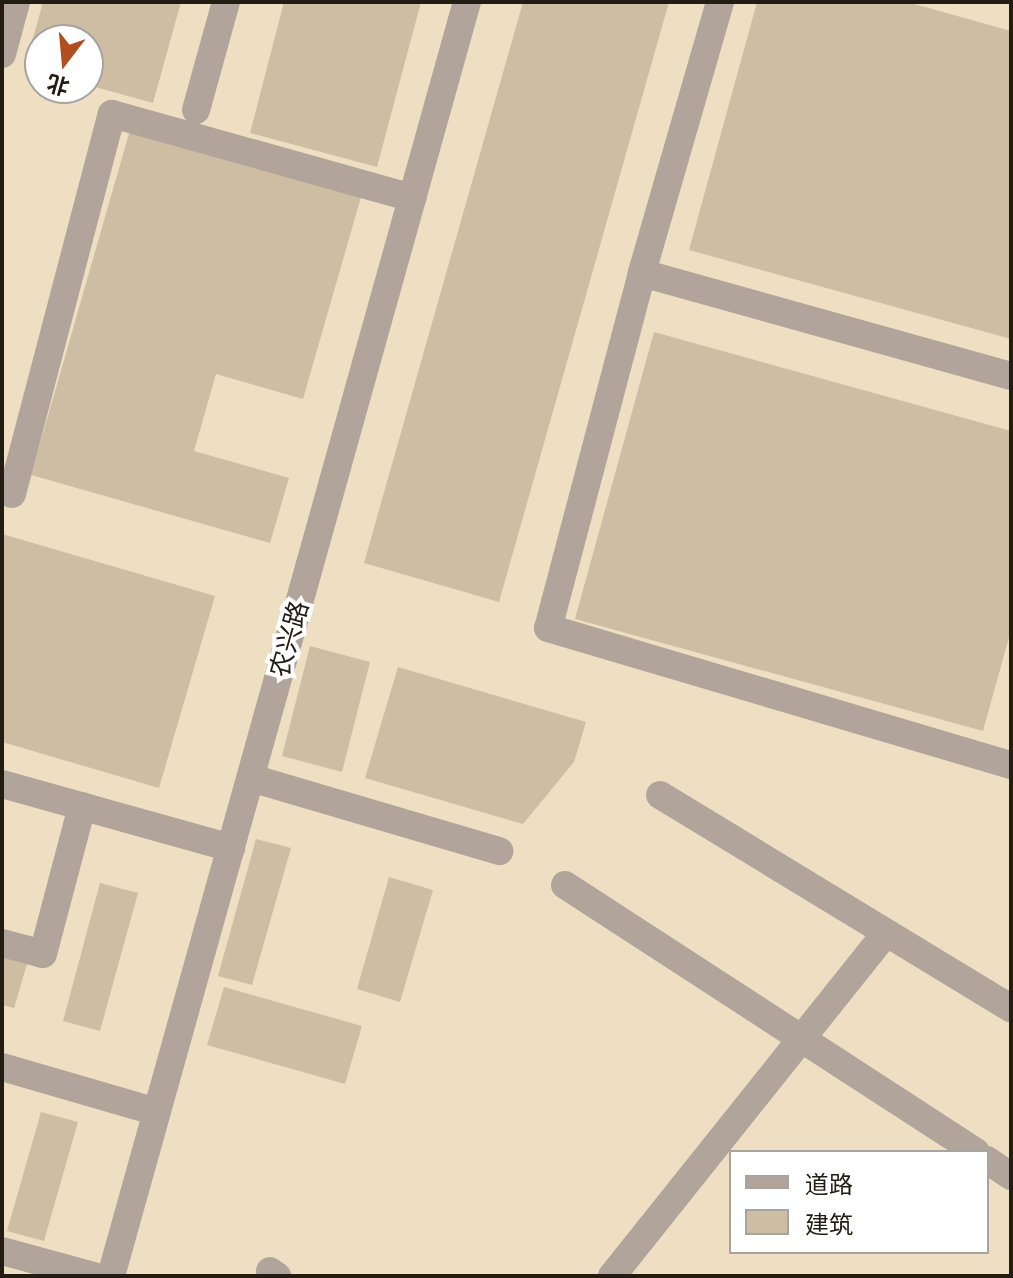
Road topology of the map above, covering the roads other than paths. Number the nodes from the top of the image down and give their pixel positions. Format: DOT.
graph roads {
  1 [pos="16,2"];
  2 [pos="226,2"];
  3 [pos="467,2"];
  4 [pos="720,2"];
  5 [pos="2,54"];
  6 [pos="196,110"];
  7 [pos="412,198"];
  8 [pos="642,273"];
  9 [pos="1011,376"];
  10 [pos="12,494"];
  11 [pos="1011,765"];
  12 [pos="251,778"];
  13 [pos="2,784"];
  14 [pos="660,795"];
  15 [pos="82,806"];
  16 [pos="231,848"];
  17 [pos="499,851"];
  18 [pos="565,885"];
  19 [pos="886,933"];
  20 [pos="2,943"];
  21 [pos="1011,1008"];
  22 [pos="803,1037"];
  23 [pos="2,1067"];
  24 [pos="157,1112"];
  25 [pos="973,1150"];
  26 [pos="989,1161"];
  27 [pos="1011,1176"];
  28 [pos="2,1251"];
  29 [pos="94,1276"];
  30 [pos="111,1276"];
  31 [pos="612,1276"];
  1 -- 5 [label="street"];
  2 -- 6 [label="street"];
  3 -- 7 [label="street, 农兴路"];
  4 -- 8 [label="street"];
  7 -- 10 [label="street"];
  7 -- 12 [label="street, 农兴路"];
  8 -- 9 [label="street"];
  8 -- 11 [label="street"];
  12 -- 16 [label="street, 农兴路"];
  12 -- 17 [label="street"];
  13 -- 15 [label="street"];
  14 -- 19 [label="street"];
  15 -- 16 [label="street"];
  15 -- 20 [label="street"];
  16 -- 24 [label="street, 农兴路"];
  18 -- 22 [label="street"];
  19 -- 21 [label="street"];
  19 -- 22 [label="street"];
  22 -- 25 [label="street"];
  22 -- 31 [label="street"];
  23 -- 24 [label="street"];
  24 -- 30 [label="street, 农兴路"];
  26 -- 27 [label="street"];
  28 -- 29 [label="street"];
}
